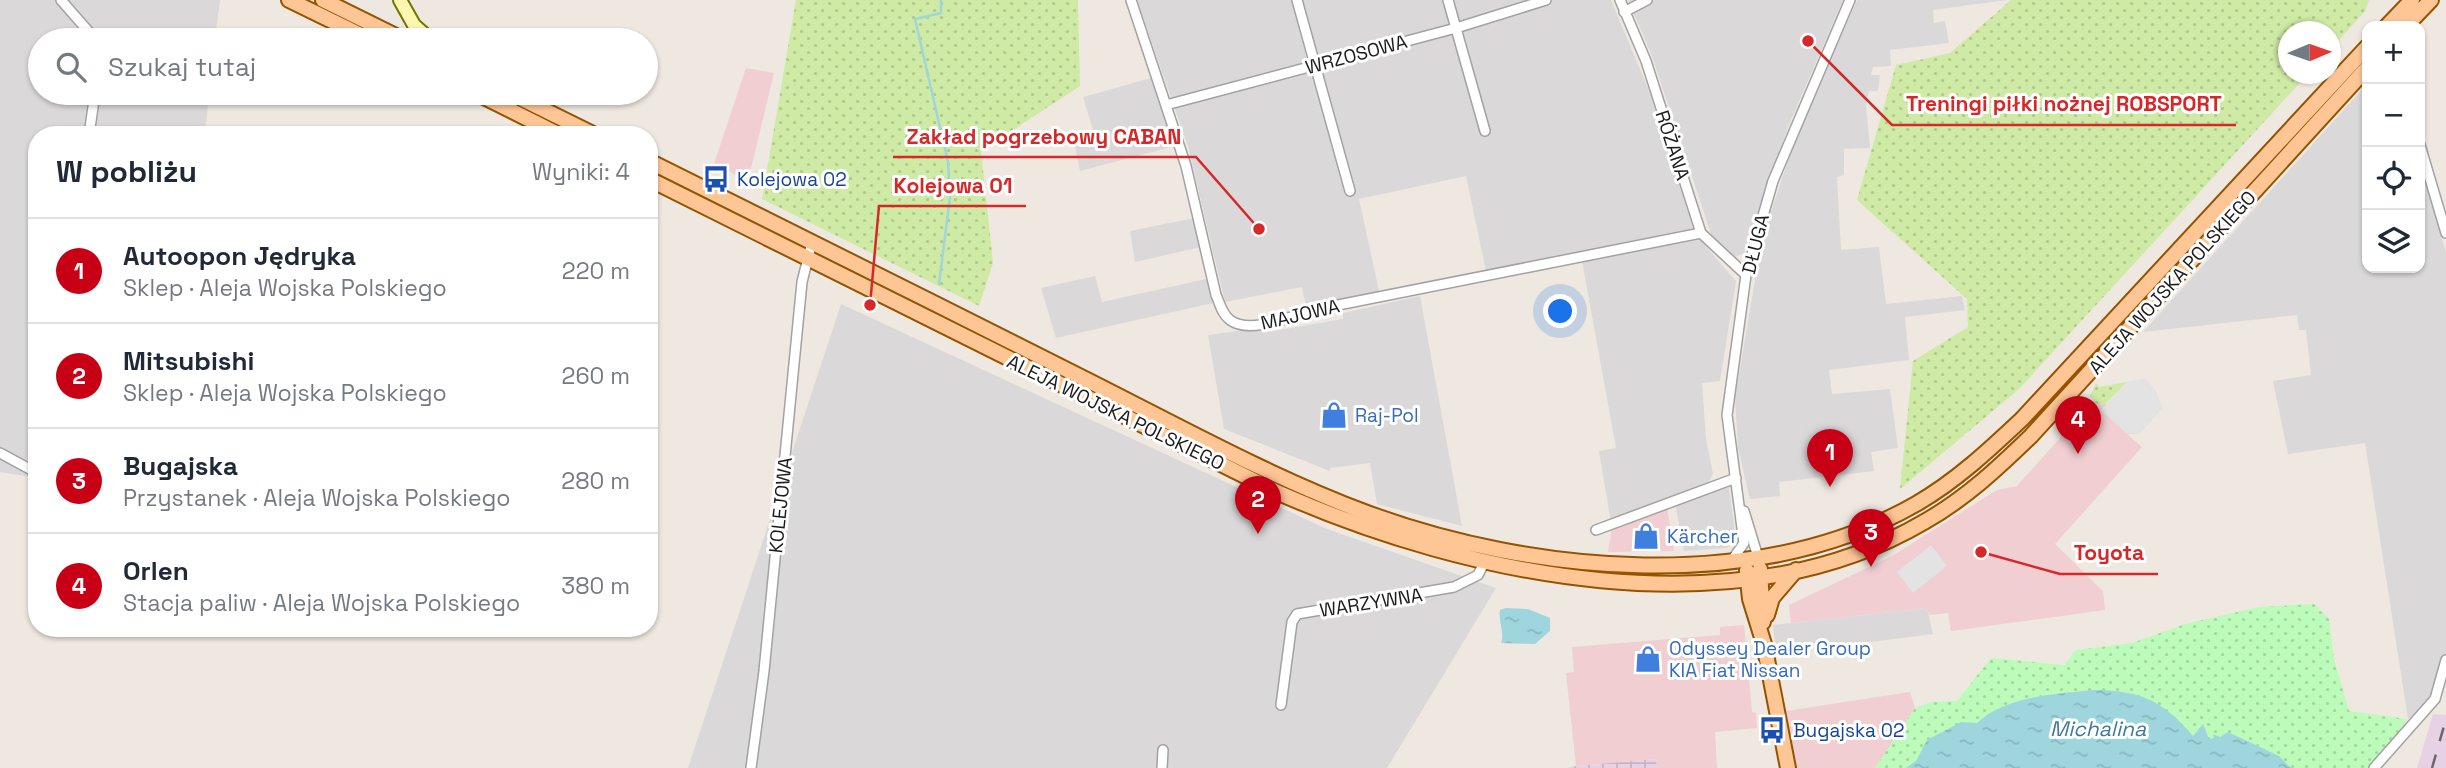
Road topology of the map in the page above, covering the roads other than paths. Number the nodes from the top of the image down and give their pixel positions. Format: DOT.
graph roads {
  1 [pos="61,0"];
  2 [pos="289,0"];
  3 [pos="323,0"];
  4 [pos="1131,0"];
  5 [pos="1297,0"];
  6 [pos="1448,0"];
  7 [pos="1546,0"];
  8 [pos="1619,0"];
  9 [pos="1647,0"];
  10 [pos="1850,0"];
  11 [pos="2412,0"];
  12 [pos="2431,0"];
  13 [pos="402,5"];
  14 [pos="1625,12"];
  15 [pos="2392,21"];
  16 [pos="2411,21"];
  17 [pos="87,28"];
  18 [pos="346,28"];
  19 [pos="380,28"];
  20 [pos="421,28"];
  21 [pos="1456,28"];
  22 [pos="2362,52"];
  23 [pos="1315,65"];
  24 [pos="2362,73"];
  25 [pos="93,105"];
  26 [pos="500,105"];
  27 [pos="534,105"];
  28 [pos="1166,105"];
  29 [pos="90,126"];
  30 [pos="542,126"];
  31 [pos="577,126"];
  32 [pos="1485,131"];
  33 [pos="2421,147"];
  34 [pos="658,165"];
  35 [pos="658,184"];
  36 [pos="1350,191"];
  37 [pos="1701,233"];
  38 [pos="2446,233"];
  39 [pos="812,242"];
  40 [pos="807,258"];
  41 [pos="1746,275"];
  42 [pos="0,453"];
  43 [pos="28,468"];
  44 [pos="1736,478"];
  45 [pos="1741,502"];
  46 [pos="1596,530"];
  47 [pos="1745,559"];
  48 [pos="1484,563"];
  49 [pos="1796,570"];
  50 [pos="1754,577"];
  51 [pos="1764,644"];
  52 [pos="2446,660"];
  53 [pos="1281,705"];
  54 [pos="1163,750"];
  55 [pos="751,768"];
  56 [pos="1162,768"];
  57 [pos="1788,768"];
  58 [pos="2374,768"];
  1 -- 17 [label="street"];
  2 -- 18 [label="main road"];
  3 -- 19 [label="main road"];
  4 -- 28 [label="street, MAJOWA"];
  5 -- 23 [label="street"];
  6 -- 21 [label="street"];
  7 -- 21 [label="street, WRZOSOWA"];
  8 -- 14 [label="street, RÓŻANA"];
  9 -- 14 [label="street"];
  10 -- 41 [label="street, DŁUGA"];
  11 -- 15 [label="main road"];
  12 -- 16 [label="main road"];
  13 -- 20 [label="street"];
  14 -- 37 [label="street, RÓŻANA"];
  21 -- 23 [label="street, WRZOSOWA"];
  21 -- 32 [label="street"];
  22 -- 47 [label="main road, ALEJA WOJSKA POLSKIEGO"];
  23 -- 28 [label="street, WRZOSOWA"];
  23 -- 36 [label="street"];
  24 -- 49 [label="main road, ALEJA WOJSKA POLSKIEGO"];
  25 -- 29 [label="street"];
  26 -- 30 [label="main road"];
  27 -- 31 [label="main road"];
  28 -- 37 [label="street, MAJOWA"];
  33 -- 38 [label="street"];
  34 -- 39 [label="main road, ALEJA WOJSKA POLSKIEGO"];
  35 -- 40 [label="main road, ALEJA WOJSKA POLSKIEGO"];
  37 -- 41 [label="street, RÓŻANA"];
  39 -- 40 [label="street, KOLEJOWA"];
  39 -- 47 [label="main road, ALEJA WOJSKA POLSKIEGO"];
  40 -- 48 [label="main road, ALEJA WOJSKA POLSKIEGO"];
  40 -- 55 [label="street, KOLEJOWA"];
  41 -- 44 [label="street, DŁUGA"];
  42 -- 43 [label="street"];
  44 -- 45 [label="street, DŁUGA"];
  44 -- 46 [label="street"];
  45 -- 47 [label="street, DŁUGA"];
  45 -- 47 [label="street, DŁUGA"];
  47 -- 50 [label="main road"];
  48 -- 50 [label="main road, ALEJA WOJSKA POLSKIEGO"];
  48 -- 53 [label="street, WARZYWNA"];
  49 -- 50 [label="main road, ALEJA WOJSKA POLSKIEGO"];
  49 -- 51 [label="main road"];
  50 -- 51 [label="main road"];
  51 -- 57 [label="main road"];
  52 -- 58 [label="street"];
  54 -- 56 [label="street"];
}
